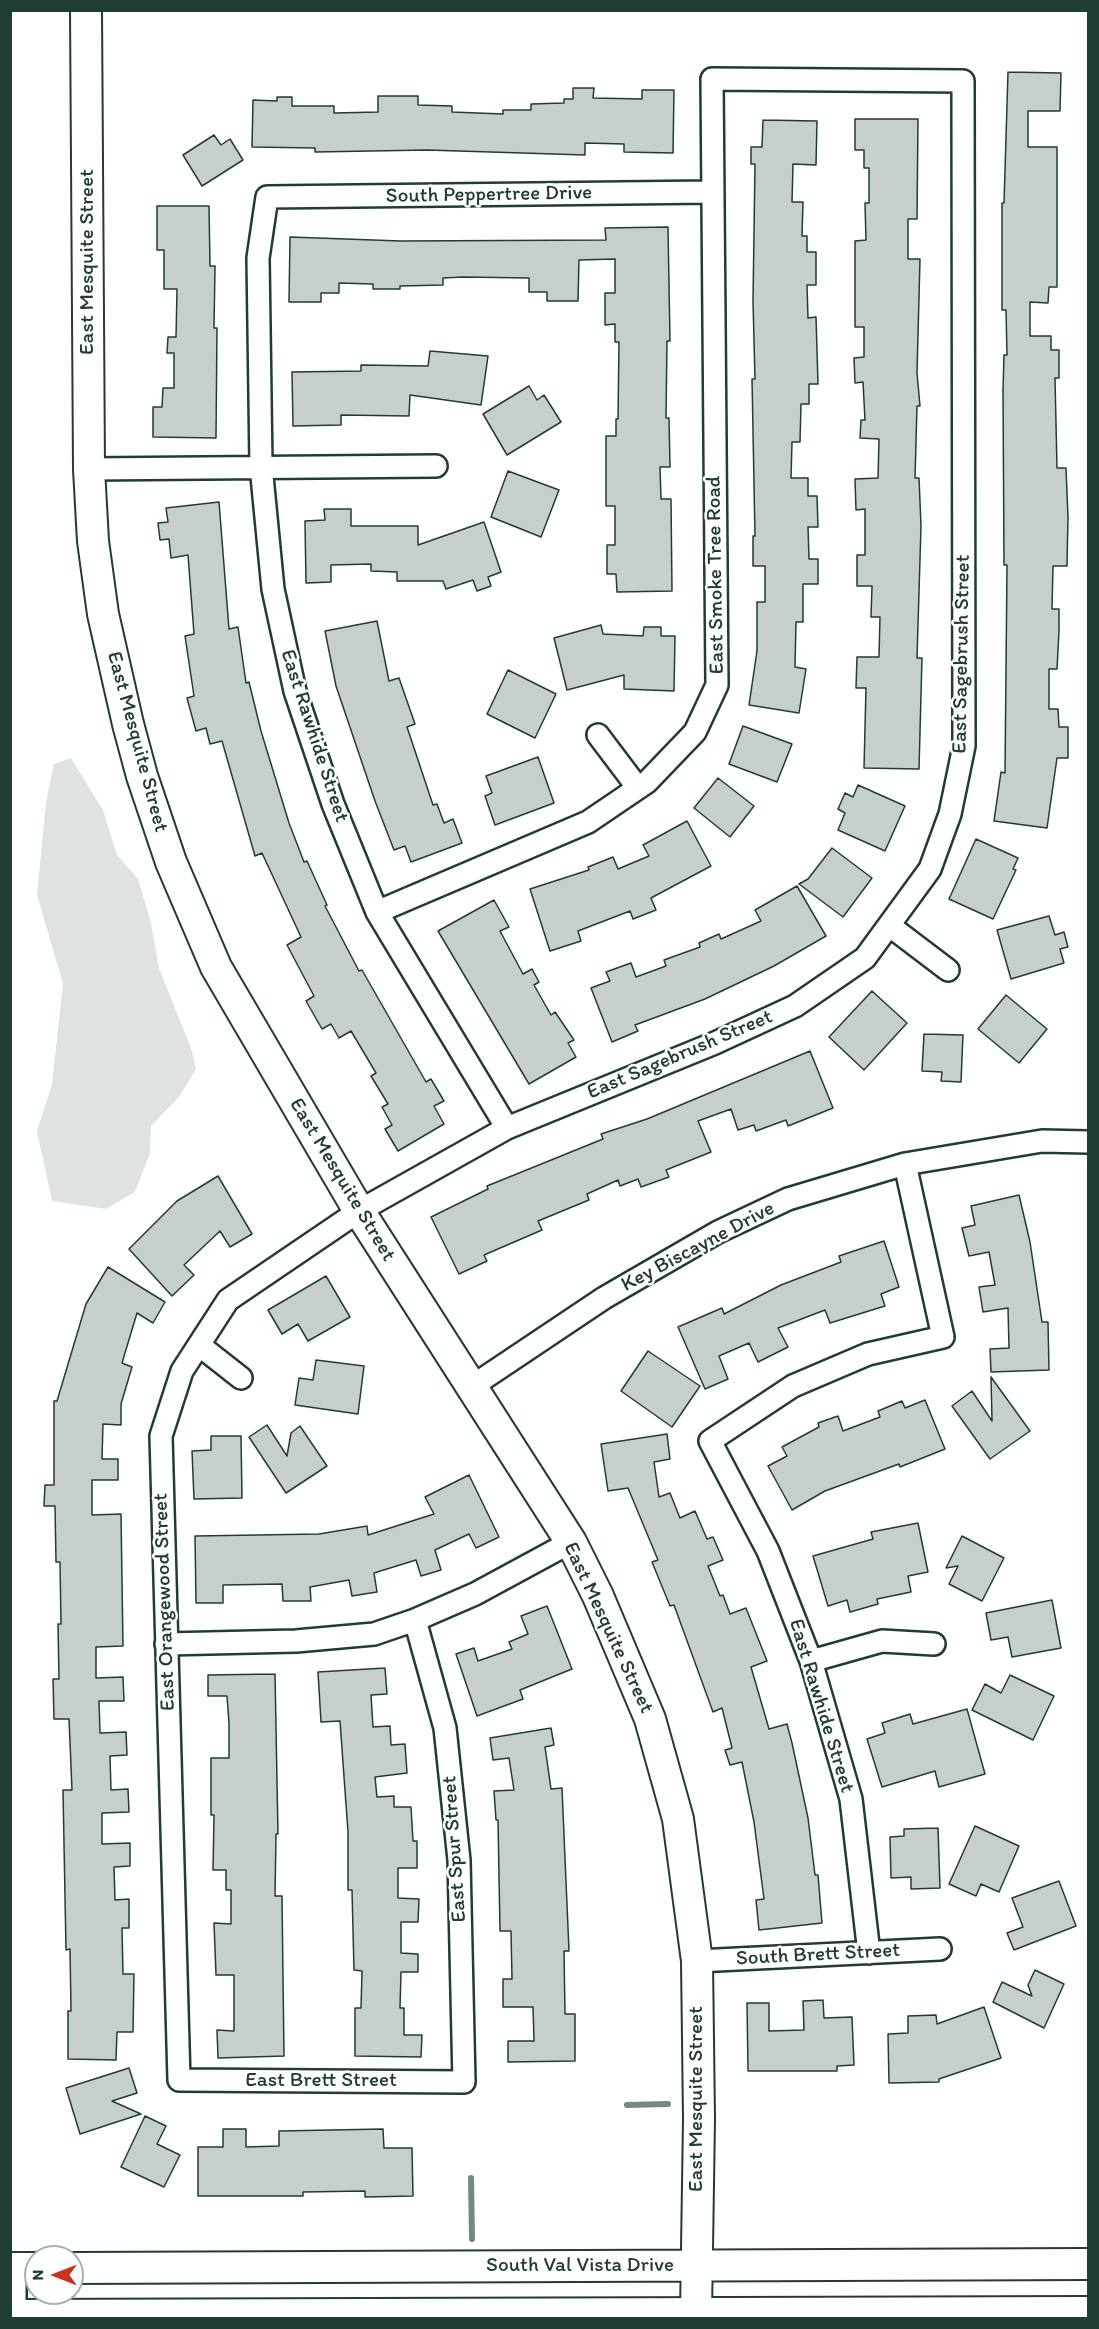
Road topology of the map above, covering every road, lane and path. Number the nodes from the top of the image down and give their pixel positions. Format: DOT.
graph roads {
  1 [pos="86,10"];
  2 [pos="712,79"];
  3 [pos="711,192"];
  4 [pos="267,197"];
  5 [pos="261,466"];
  6 [pos="436,466"];
  7 [pos="88,469"];
  8 [pos="598,735"];
  9 [pos="638,788"];
  10 [pos="377,912"];
  11 [pos="890,926"];
  12 [pos="948,970"];
  13 [pos="507,1128"];
  14 [pos="1089,1142"];
  15 [pos="905,1164"];
  16 [pos="359,1211"];
  17 [pos="199,1345"];
  18 [pos="241,1378"];
  19 [pos="471,1387"];
  20 [pos="570,1542"];
  21 [pos="415,1620"];
  22 [pos="166,1644"];
  23 [pos="934,1644"];
  24 [pos="811,1661"];
  25 [pos="940,1949"];
  26 [pos="869,1953"];
  27 [pos="697,1961"];
  28 [pos="179,2080"];
  29 [pos="464,2082"];
  30 [pos="1089,2264"];
  31 [pos="697,2266"];
  32 [pos="20,2268"];
  33 [pos="84,2268"];
  34 [pos="1089,2312"];
  35 [pos="696,2314"];
  36 [pos="14,2316"];
  1 -- 7 [label="street, East Mesquite Street"];
  2 -- 3 [label="street, East Smoke Tree Road"];
  2 -- 11 [label="street, East Sagebrush Street"];
  3 -- 4 [label="street, South Peppertree Drive"];
  3 -- 9 [label="street, East Smoke Tree Road"];
  4 -- 5 [label="street, East Rawhide Street"];
  5 -- 6 [label="street"];
  5 -- 7 [label="street"];
  5 -- 10 [label="street, East Rawhide Street"];
  7 -- 16 [label="street, East Mesquite Street"];
  8 -- 9 [label="street"];
  9 -- 10 [label="street, East Smoke Tree Road"];
  10 -- 13 [label="street, East Rawhide Street"];
  11 -- 12 [label="street"];
  11 -- 13 [label="street, East Sagebrush Street"];
  13 -- 16 [label="street, East Sagebrush Street"];
  14 -- 15 [label="street, Key Biscayne Drive"];
  15 -- 19 [label="street, Key Biscayne Drive"];
  15 -- 24 [label="street, East Rawhide Street"];
  16 -- 17 [label="street, East Orangewood Street"];
  16 -- 19 [label="street, East Mesquite Street"];
  17 -- 18 [label="street"];
  17 -- 22 [label="street, East Orangewood Street"];
  19 -- 20 [label="street, East Mesquite Street"];
  20 -- 21 [label="street"];
  20 -- 27 [label="street, East Mesquite Street"];
  21 -- 22 [label="street"];
  21 -- 29 [label="street, East Spur Street"];
  22 -- 28 [label="street, East Orangewood Street"];
  23 -- 24 [label="street"];
  24 -- 26 [label="street, East Rawhide Street"];
  25 -- 26 [label="street, South Brett Street"];
  26 -- 27 [label="street, South Brett Street"];
  27 -- 31 [label="street, East Mesquite Street"];
  28 -- 29 [label="street, East Brett Street"];
  30 -- 31 [label="street, South Val Vista Drive"];
  31 -- 33 [label="street, South Val Vista Drive"];
  31 -- 35 [label="street, East Mesquite Street"];
  32 -- 36 [label="street"];
  34 -- 35 [label="street"];
  35 -- 36 [label="street"];
}
